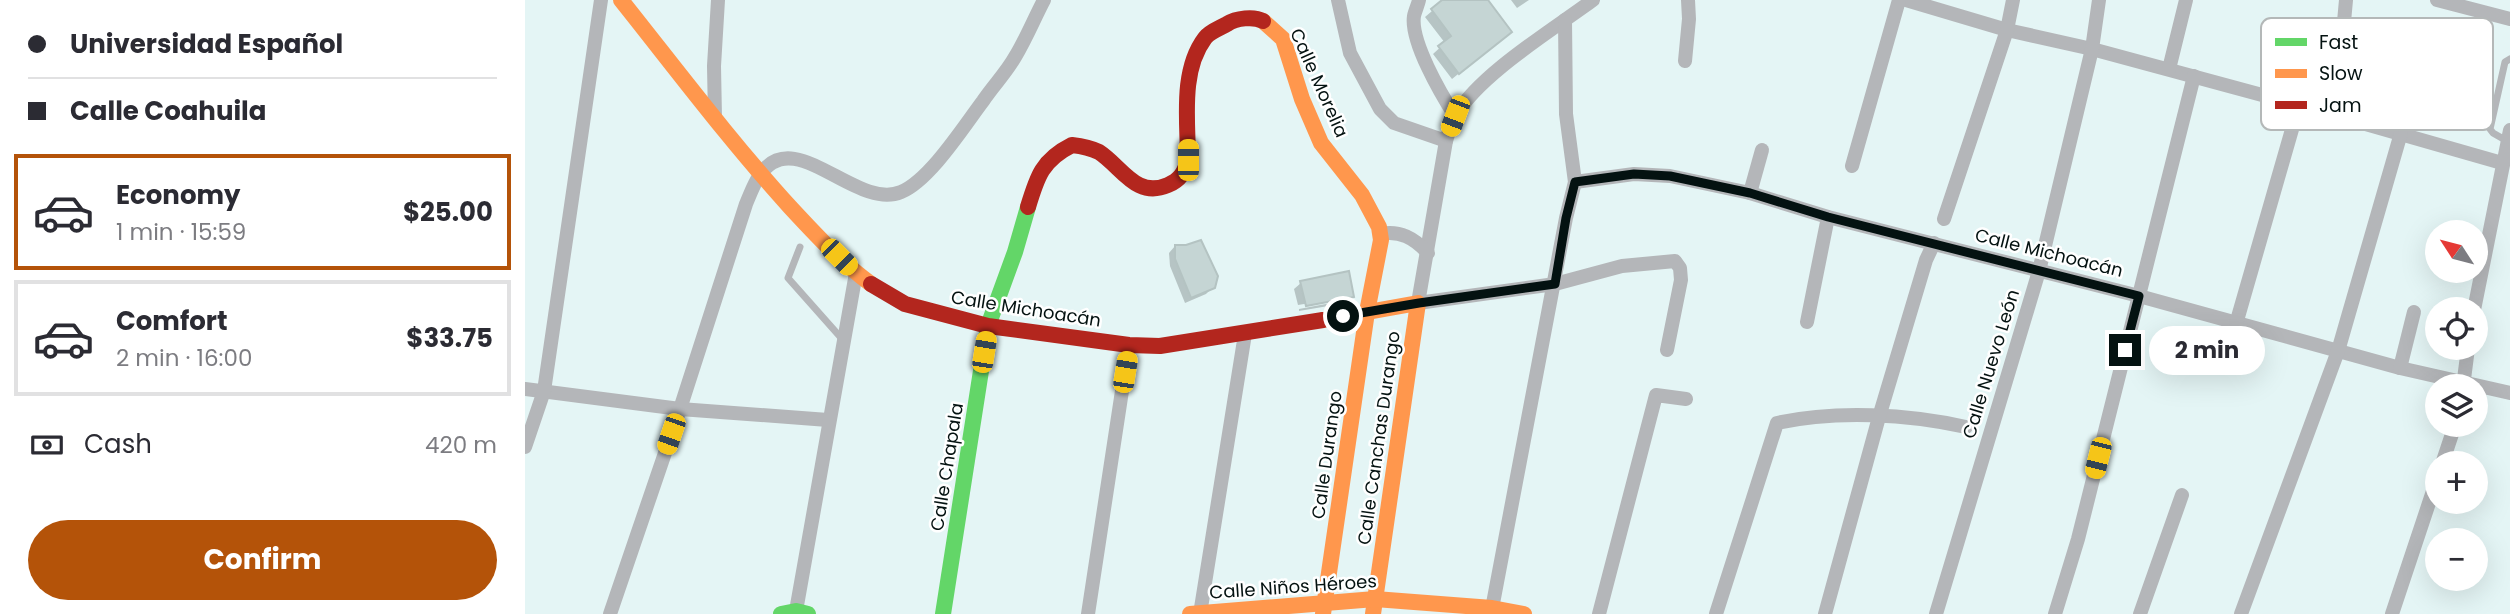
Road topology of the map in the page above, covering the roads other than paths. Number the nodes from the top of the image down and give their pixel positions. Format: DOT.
graph roads {
  1 [pos="601,0"];
  2 [pos="621,0"];
  3 [pos="718,0"];
  4 [pos="1044,0"];
  5 [pos="1338,0"];
  6 [pos="1419,0"];
  7 [pos="1593,0"];
  8 [pos="1688,0"];
  9 [pos="1899,0"];
  10 [pos="1906,0"];
  11 [pos="2013,0"];
  12 [pos="2099,0"];
  13 [pos="2186,0"];
  14 [pos="2346,0"];
  15 [pos="2437,0"];
  16 [pos="2344,18"];
  17 [pos="2510,19"];
  18 [pos="1565,20"];
  19 [pos="2007,30"];
  20 [pos="2092,49"];
  21 [pos="2510,59"];
  22 [pos="1685,61"];
  23 [pos="2169,69"];
  24 [pos="2194,76"];
  25 [pos="2261,95"];
  26 [pos="1455,116"];
  27 [pos="2493,116"];
  28 [pos="715,118"];
  29 [pos="2292,130"];
  30 [pos="2390,130"];
  31 [pos="2491,130"];
  32 [pos="2401,133"];
  33 [pos="2509,135"];
  34 [pos="1446,141"];
  35 [pos="1762,150"];
  36 [pos="2502,163"];
  37 [pos="1851,166"];
  38 [pos="760,174"];
  39 [pos="1575,182"];
  40 [pos="1750,193"];
  41 [pos="1828,217"];
  42 [pos="1944,219"];
  43 [pos="1379,230"];
  44 [pos="1934,243"];
  45 [pos="800,247"];
  46 [pos="1428,253"];
  47 [pos="2039,271"];
  48 [pos="856,274"];
  49 [pos="1555,284"];
  50 [pos="2139,296"];
  51 [pos="2476,297"];
  52 [pos="1419,303"];
  53 [pos="1367,312"];
  54 [pos="2414,312"];
  55 [pos="1807,322"];
  56 [pos="2236,324"];
  57 [pos="989,326"];
  58 [pos="1245,334"];
  59 [pos="843,341"];
  60 [pos="1129,345"];
  61 [pos="1667,350"];
  62 [pos="2338,351"];
  63 [pos="2400,368"];
  64 [pos="2425,375"];
  65 [pos="525,389"];
  66 [pos="2488,389"];
  67 [pos="544,391"];
  68 [pos="2510,393"];
  69 [pos="1686,399"];
  70 [pos="680,408"];
  71 [pos="1879,417"];
  72 [pos="828,420"];
  73 [pos="1966,426"];
  74 [pos="525,447"];
  75 [pos="2182,495"];
  76 [pos="2425,514"];
  77 [pos="1374,607"];
  78 [pos="1324,609"];
  79 [pos="1491,611"];
  80 [pos="795,613"];
  81 [pos="610,614"];
  82 [pos="943,614"];
  83 [pos="1088,614"];
  84 [pos="1197,614"];
  85 [pos="1524,614"];
  86 [pos="1599,614"];
  87 [pos="1716,614"];
  88 [pos="1825,614"];
  89 [pos="1937,614"];
  90 [pos="2055,614"];
  91 [pos="2140,614"];
  92 [pos="2241,614"];
  93 [pos="2392,614"];
  1 -- 67 [label="street"];
  2 -- 28 [label="street, Calle Michoacán"];
  3 -- 28 [label="street"];
  4 -- 38 [label="street"];
  5 -- 34 [label="street"];
  6 -- 26 [label="street"];
  7 -- 18 [label="street, Calle Canchas Durango"];
  8 -- 22 [label="street"];
  9 -- 37 [label="street"];
  10 -- 19 [label="street"];
  11 -- 19 [label="street"];
  12 -- 20 [label="street, Calle Nuevo León"];
  13 -- 23 [label="street"];
  14 -- 16 [label="street"];
  15 -- 17 [label="street"];
  18 -- 26 [label="street, Calle Canchas Durango"];
  18 -- 39 [label="street"];
  19 -- 20 [label="street"];
  19 -- 42 [label="street"];
  20 -- 23 [label="street"];
  20 -- 47 [label="street, Calle Nuevo León"];
  21 -- 27 [label="lane"];
  23 -- 24 [label="street"];
  24 -- 25 [label="street"];
  24 -- 50 [label="street"];
  26 -- 34 [label="street, Calle Canchas Durango"];
  28 -- 38 [label="street, Calle Michoacán"];
  29 -- 56 [label="street"];
  30 -- 32 [label="street"];
  31 -- 33 [label="lane"];
  32 -- 36 [label="street"];
  32 -- 62 [label="street"];
  33 -- 36 [label="street"];
  34 -- 46 [label="street, Calle Canchas Durango"];
  35 -- 40 [label="street"];
  36 -- 51 [label="street"];
  38 -- 48 [label="street, Calle Michoacán"];
  38 -- 70 [label="street"];
  39 -- 40 [label="street, Calle Michoacán"];
  39 -- 49 [label="street"];
  40 -- 41 [label="street, Calle Michoacán"];
  41 -- 44 [label="street, Calle Michoacán"];
  41 -- 55 [label="street"];
  43 -- 46 [label="street"];
  43 -- 53 [label="street, Calle Durango"];
  43 -- 57 [label="street, Calle Morelia"];
  44 -- 47 [label="street, Calle Michoacán"];
  44 -- 71 [label="street"];
  45 -- 59 [label="lane"];
  46 -- 52 [label="street, Calle Canchas Durango"];
  47 -- 50 [label="street, Calle Michoacán"];
  47 -- 89 [label="street, Calle Nuevo León"];
  48 -- 57 [label="street, Calle Michoacán"];
  48 -- 59 [label="street"];
  49 -- 52 [label="street, Calle Michoacán"];
  49 -- 61 [label="street, Calle Michoacán"];
  49 -- 79 [label="street"];
  50 -- 56 [label="street, Calle Michoacán"];
  50 -- 90 [label="street"];
  52 -- 53 [label="street, Calle Michoacán"];
  52 -- 77 [label="street, Calle Canchas Durango"];
  53 -- 58 [label="street, Calle Michoacán"];
  53 -- 78 [label="street, Calle Durango"];
  54 -- 63 [label="street"];
  56 -- 62 [label="street, Calle Michoacán"];
  57 -- 60 [label="street, Calle Michoacán"];
  57 -- 82 [label="street, Calle Chapala"];
  58 -- 60 [label="street, Calle Michoacán"];
  58 -- 84 [label="street"];
  59 -- 72 [label="street"];
  60 -- 83 [label="street"];
  62 -- 63 [label="street, Calle Michoacán"];
  62 -- 92 [label="street"];
  63 -- 64 [label="street, Calle Michoacán"];
  65 -- 67 [label="street"];
  66 -- 68 [label="street, Calle Michoacán"];
  67 -- 70 [label="street"];
  67 -- 74 [label="street"];
  69 -- 86 [label="street"];
  70 -- 72 [label="street"];
  70 -- 81 [label="street"];
  71 -- 73 [label="street"];
  71 -- 87 [label="street"];
  71 -- 88 [label="street"];
  72 -- 80 [label="street"];
  75 -- 91 [label="street"];
  76 -- 93 [label="street"];
  77 -- 78 [label="street, Calle Niños Héroes"];
  77 -- 79 [label="street, Calle Niños Héroes"];
  78 -- 84 [label="street, Calle Niños Héroes"];
  79 -- 85 [label="street, Calle Niños Héroes"];
}
